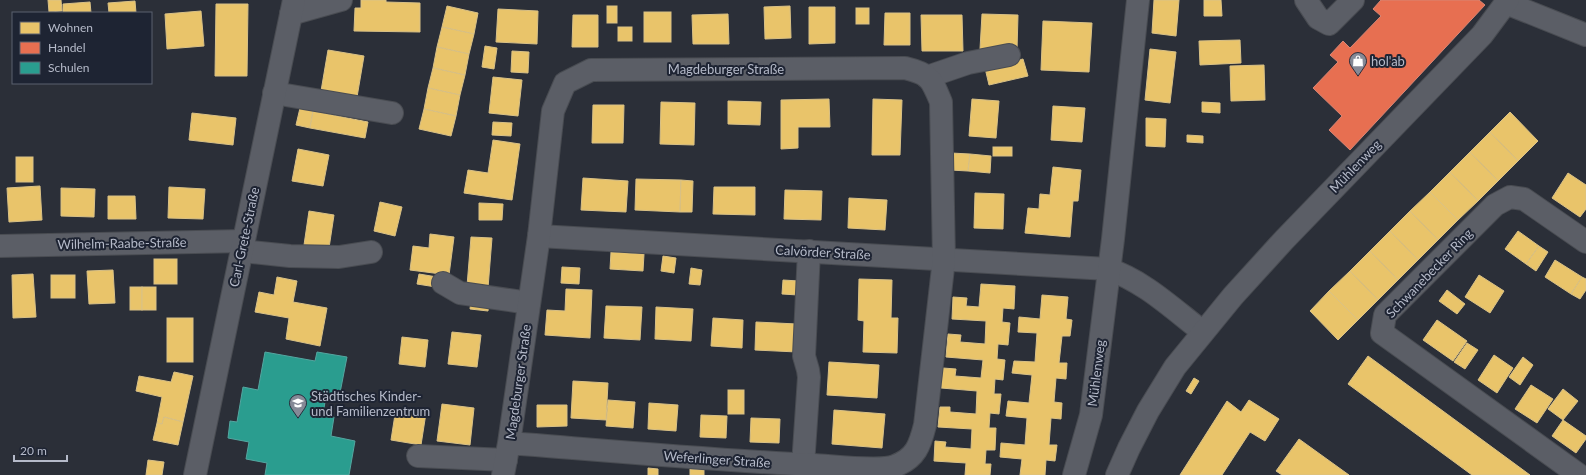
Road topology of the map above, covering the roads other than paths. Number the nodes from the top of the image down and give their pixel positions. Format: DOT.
graph roads {
  1 [pos="341,0"];
  2 [pos="1138,0"];
  3 [pos="1306,0"];
  4 [pos="1353,0"];
  5 [pos="1507,2"];
  6 [pos="292,7"];
  7 [pos="1586,35"];
  8 [pos="1008,55"];
  9 [pos="927,77"];
  10 [pos="274,93"];
  11 [pos="392,113"];
  12 [pos="539,236"];
  13 [pos="1586,242"];
  14 [pos="0,246"];
  15 [pos="243,246"];
  16 [pos="809,251"];
  17 [pos="371,252"];
  18 [pos="944,259"];
  19 [pos="1108,269"];
  20 [pos="443,283"];
  21 [pos="529,303"];
  22 [pos="1203,332"];
  23 [pos="418,456"];
  24 [pos="506,459"];
  25 [pos="803,465"];
  26 [pos="196,475"];
  27 [pos="1074,475"];
  28 [pos="1116,475"];
  29 [pos="1579,475"];
  1 -- 6 [label="street"];
  2 -- 19 [label="street, Mühlenweg"];
  3 -- 4 [label="street"];
  5 -- 7 [label="street"];
  5 -- 22 [label="street, Mühlenweg"];
  6 -- 10 [label="street, Carl-Grete-Straße"];
  8 -- 9 [label="street"];
  9 -- 12 [label="street, Magdeburger Straße"];
  9 -- 18 [label="street"];
  10 -- 11 [label="street"];
  10 -- 15 [label="street, Carl-Grete-Straße"];
  12 -- 16 [label="street, Calvörder Straße"];
  12 -- 21 [label="street, Magdeburger Straße"];
  13 -- 29 [label="street, Schwanebecker Ring"];
  14 -- 15 [label="street, Wilhelm-Raabe-Straße"];
  15 -- 17 [label="street, Wilhelm-Raabe-Straße"];
  15 -- 26 [label="street, Carl-Grete-Straße"];
  16 -- 18 [label="street, Calvörder Straße"];
  16 -- 25 [label="street"];
  18 -- 19 [label="street, Calvörder Straße"];
  18 -- 25 [label="street, Weferlinger Straße"];
  19 -- 22 [label="street"];
  19 -- 27 [label="street, Mühlenweg"];
  20 -- 21 [label="street"];
  21 -- 24 [label="street, Magdeburger Straße"];
  22 -- 28 [label="street, Mühlenweg"];
  23 -- 24 [label="street"];
  24 -- 25 [label="street, Weferlinger Straße"];
}
